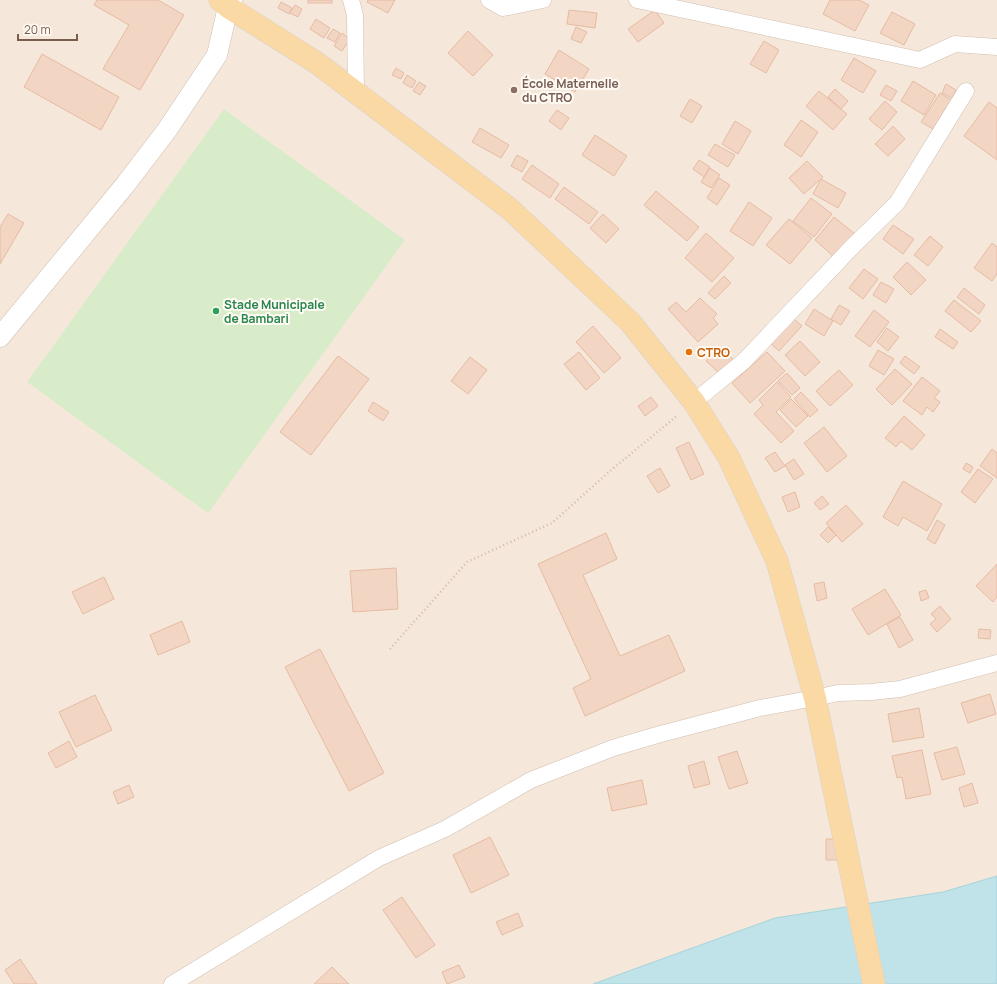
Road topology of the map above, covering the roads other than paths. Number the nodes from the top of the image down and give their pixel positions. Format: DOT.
graph roads {
  1 [pos="351,0"];
  2 [pos="489,0"];
  3 [pos="543,0"];
  4 [pos="637,0"];
  5 [pos="227,2"];
  6 [pos="997,47"];
  7 [pos="966,91"];
  8 [pos="356,92"];
  9 [pos="0,337"];
  10 [pos="694,402"];
  11 [pos="997,662"];
  12 [pos="815,698"];
  13 [pos="172,984"];
  14 [pos="874,984"];
  1 -- 8 [label="street"];
  2 -- 3 [label="street"];
  4 -- 6 [label="street"];
  5 -- 8 [label="main road"];
  5 -- 9 [label="street"];
  7 -- 10 [label="street"];
  8 -- 10 [label="main road"];
  10 -- 12 [label="main road"];
  11 -- 12 [label="street"];
  12 -- 13 [label="street"];
  12 -- 14 [label="main road"];
}
